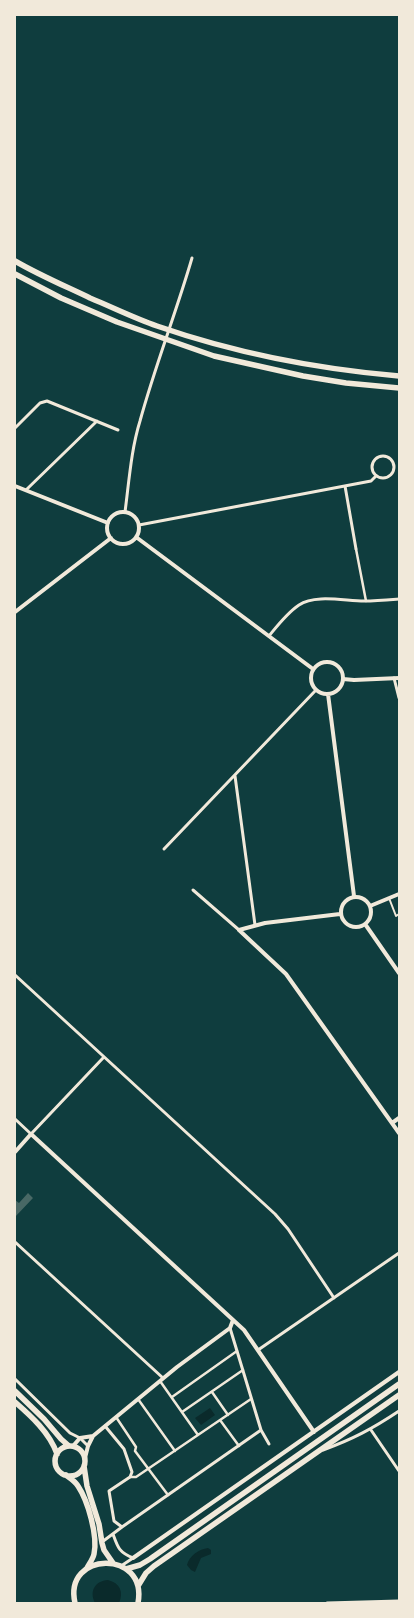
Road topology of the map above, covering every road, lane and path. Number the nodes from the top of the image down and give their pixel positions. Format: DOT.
graph roads {
  1 [pos="192,258"];
  2 [pos="15,261"];
  3 [pos="15,274"];
  4 [pos="399,376"];
  5 [pos="399,388"];
  6 [pos="96,422"];
  7 [pos="15,428"];
  8 [pos="118,430"];
  9 [pos="376,476"];
  10 [pos="15,486"];
  11 [pos="345,486"];
  12 [pos="26,490"];
  13 [pos="126,512"];
  14 [pos="108,522"];
  15 [pos="139,525"];
  16 [pos="136,537"];
  17 [pos="110,538"];
  18 [pos="356,549"];
  19 [pos="399,599"];
  20 [pos="366,601"];
  21 [pos="15,612"];
  22 [pos="269,636"];
  23 [pos="313,668"];
  24 [pos="396,678"];
  25 [pos="343,679"];
  26 [pos="316,690"];
  27 [pos="328,694"];
  28 [pos="399,698"];
  29 [pos="235,775"];
  30 [pos="164,849"];
  31 [pos="193,890"];
  32 [pos="399,894"];
  33 [pos="354,896"];
  34 [pos="389,898"];
  35 [pos="370,906"];
  36 [pos="340,914"];
  37 [pos="399,914"];
  38 [pos="365,924"];
  39 [pos="255,925"];
  40 [pos="239,930"];
  41 [pos="399,973"];
  42 [pos="15,975"];
  43 [pos="103,1058"];
  44 [pos="399,1118"];
  45 [pos="15,1119"];
  46 [pos="392,1123"];
  47 [pos="399,1133"];
  48 [pos="32,1134"];
  49 [pos="15,1152"];
  50 [pos="15,1242"];
  51 [pos="399,1253"];
  52 [pos="334,1298"];
  53 [pos="233,1320"];
  54 [pos="230,1328"];
  55 [pos="258,1350"];
  56 [pos="237,1351"];
  57 [pos="243,1370"];
  58 [pos="399,1372"];
  59 [pos="15,1379"];
  60 [pos="162,1380"];
  61 [pos="399,1384"];
  62 [pos="15,1391"];
  63 [pos="212,1392"];
  64 [pos="399,1394"];
  65 [pos="172,1397"];
  66 [pos="252,1398"];
  67 [pos="138,1399"];
  68 [pos="15,1402"];
  69 [pos="399,1411"];
  70 [pos="182,1412"];
  71 [pos="228,1415"];
  72 [pos="116,1417"];
  73 [pos="220,1420"];
  74 [pos="105,1426"];
  75 [pos="261,1430"];
  76 [pos="370,1430"];
  77 [pos="314,1432"];
  78 [pos="198,1435"];
  79 [pos="93,1436"];
  80 [pos="80,1438"];
  81 [pos="269,1444"];
  82 [pos="71,1446"];
  83 [pos="88,1446"];
  84 [pos="239,1446"];
  85 [pos="175,1451"];
  86 [pos="57,1454"];
  87 [pos="314,1454"];
  88 [pos="85,1458"];
  89 [pos="84,1466"];
  90 [pos="148,1469"];
  91 [pos="399,1471"];
  92 [pos="66,1475"];
  93 [pos="130,1477"];
  94 [pos="168,1496"];
  95 [pos="122,1527"];
  96 [pos="113,1534"];
  97 [pos="102,1543"];
  98 [pos="133,1558"];
  99 [pos="113,1563"];
  100 [pos="124,1567"];
  101 [pos="86,1569"];
  102 [pos="138,1586"];
  103 [pos="73,1601"];
  104 [pos="399,1601"];
  105 [pos="372,1602"];
  106 [pos="138,1603"];
  107 [pos="327,1603"];
  1 -- 13 [label="street"];
  2 -- 4 [label="highway"];
  3 -- 5 [label="highway"];
  6 -- 7 [label="street"];
  6 -- 8 [label="street"];
  6 -- 12 [label="street"];
  9 -- 9 [label="street"];
  9 -- 11 [label="street"];
  10 -- 12 [label="street"];
  11 -- 15 [label="street"];
  11 -- 18 [label="street"];
  12 -- 14 [label="street"];
  13 -- 14 [label="street"];
  13 -- 15 [label="street"];
  14 -- 17 [label="street"];
  15 -- 16 [label="street"];
  16 -- 17 [label="street"];
  16 -- 22 [label="street"];
  17 -- 21 [label="street"];
  18 -- 20 [label="street"];
  19 -- 20 [label="street"];
  20 -- 22 [label="street"];
  22 -- 23 [label="street"];
  23 -- 25 [label="street"];
  23 -- 26 [label="street"];
  24 -- 25 [label="street"];
  24 -- 28 [label="street"];
  25 -- 27 [label="street"];
  26 -- 27 [label="street"];
  26 -- 29 [label="street"];
  27 -- 33 [label="street"];
  29 -- 30 [label="street"];
  29 -- 39 [label="street"];
  31 -- 40 [label="street"];
  32 -- 34 [label="street"];
  33 -- 35 [label="street"];
  33 -- 36 [label="street"];
  34 -- 35 [label="street"];
  34 -- 37 [label="lane"];
  35 -- 38 [label="street"];
  36 -- 38 [label="street"];
  36 -- 39 [label="street"];
  38 -- 41 [label="street"];
  39 -- 40 [label="street"];
  40 -- 46 [label="street"];
  42 -- 43 [label="street"];
  43 -- 48 [label="street"];
  43 -- 52 [label="street"];
  44 -- 46 [label="street"];
  45 -- 48 [label="street"];
  46 -- 47 [label="street"];
  48 -- 49 [label="street"];
  48 -- 53 [label="street"];
  50 -- 60 [label="street"];
  51 -- 52 [label="street"];
  52 -- 55 [label="street"];
  53 -- 54 [label="street"];
  53 -- 55 [label="street"];
  54 -- 56 [label="street"];
  54 -- 60 [label="street"];
  55 -- 77 [label="street"];
  56 -- 57 [label="street"];
  56 -- 65 [label="street"];
  57 -- 63 [label="street"];
  57 -- 66 [label="street"];
  58 -- 77 [label="street"];
  59 -- 80 [label="street"];
  60 -- 65 [label="street"];
  60 -- 67 [label="street"];
  61 -- 100 [label="highway"];
  62 -- 82 [label="highway"];
  63 -- 70 [label="street"];
  63 -- 71 [label="street"];
  64 -- 87 [label="highway"];
  65 -- 70 [label="street"];
  66 -- 71 [label="street"];
  66 -- 75 [label="street"];
  67 -- 72 [label="street"];
  67 -- 85 [label="street"];
  68 -- 86 [label="highway"];
  69 -- 76 [label="street"];
  70 -- 78 [label="street"];
  71 -- 73 [label="street"];
  72 -- 74 [label="street"];
  72 -- 90 [label="street"];
  73 -- 78 [label="street"];
  73 -- 84 [label="street"];
  74 -- 79 [label="street"];
  74 -- 93 [label="street"];
  75 -- 81 [label="street"];
  75 -- 84 [label="street"];
  76 -- 87 [label="street"];
  76 -- 91 [label="street"];
  77 -- 98 [label="street"];
  78 -- 85 [label="street"];
  79 -- 80 [label="street"];
  79 -- 83 [label="street"];
  80 -- 82 [label="street"];
  80 -- 83 [label="street"];
  82 -- 86 [label="highway"];
  82 -- 88 [label="highway"];
  83 -- 88 [label="street"];
  84 -- 94 [label="street"];
  85 -- 90 [label="street"];
  86 -- 92 [label="highway"];
  87 -- 102 [label="highway"];
  88 -- 89 [label="highway"];
  89 -- 92 [label="highway"];
  89 -- 97 [label="highway"];
  90 -- 93 [label="street"];
  90 -- 94 [label="street"];
  92 -- 101 [label="highway"];
  93 -- 95 [label="street"];
  94 -- 95 [label="street"];
  95 -- 96 [label="street"];
  96 -- 97 [label="street"];
  96 -- 98 [label="street"];
  97 -- 99 [label="highway"];
  98 -- 100 [label="street"];
  99 -- 100 [label="highway"];
  99 -- 101 [label="highway"];
  100 -- 102 [label="highway"];
  101 -- 103 [label="highway"];
  102 -- 106 [label="highway"];
  104 -- 105 [label="street"];
  105 -- 107 [label="street"];
}
